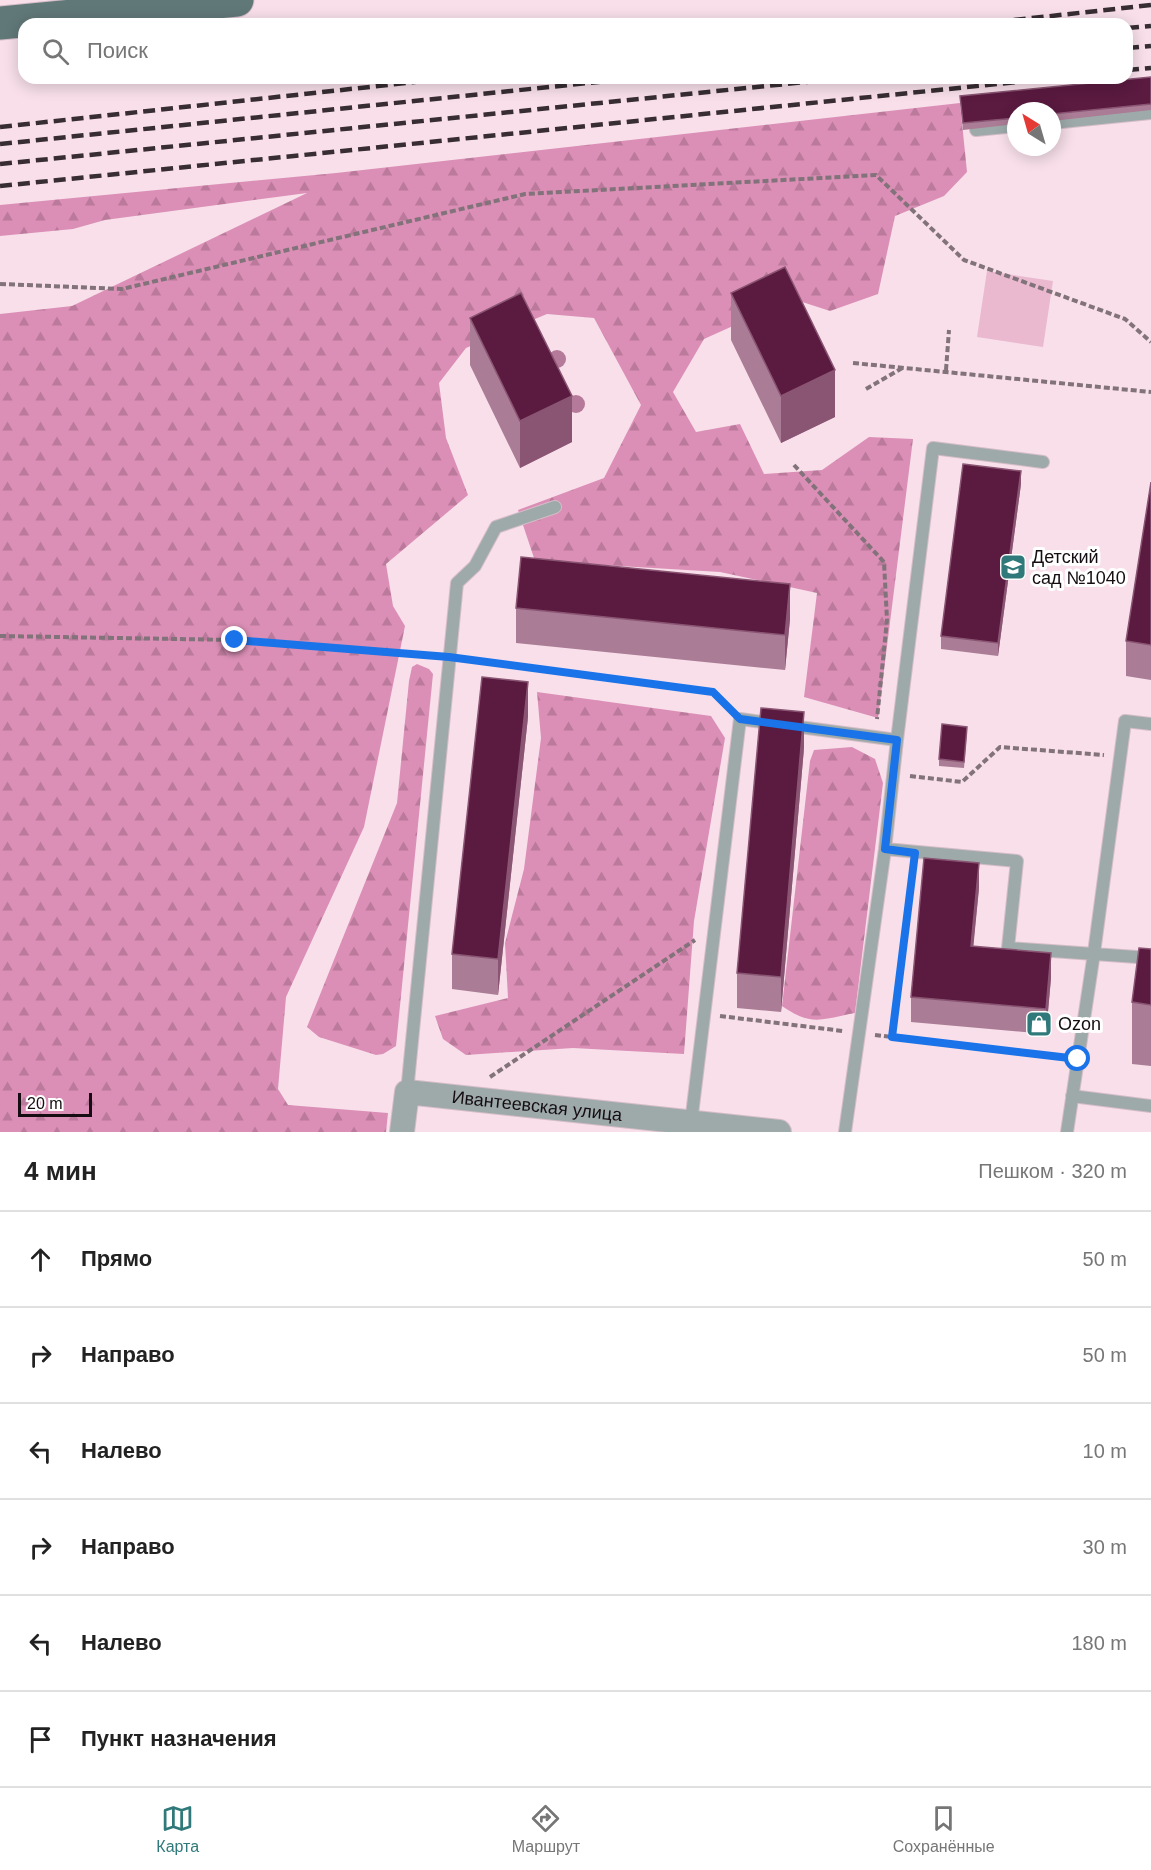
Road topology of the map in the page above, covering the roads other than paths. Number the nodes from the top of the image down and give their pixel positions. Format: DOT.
graph roads {
  1 [pos="237,0"];
  2 [pos="52,18"];
  3 [pos="18,21"];
  4 [pos="0,23"];
  5 [pos="1151,113"];
  6 [pos="1061,122"];
  7 [pos="1007,127"];
  8 [pos="976,130"];
  9 [pos="1043,462"];
  10 [pos="555,507"];
  11 [pos="1151,724"];
  12 [pos="897,740"];
  13 [pos="885,849"];
  14 [pos="1094,953"];
  15 [pos="1151,958"];
  16 [pos="407,1092"];
  17 [pos="1072,1096"];
  18 [pos="1151,1106"];
  19 [pos="691,1123"];
  20 [pos="655,1125"];
  21 [pos="402,1132"];
  22 [pos="779,1132"];
  23 [pos="845,1132"];
  24 [pos="1067,1132"];
  1 -- 2 [label="main road"];
  3 -- 4 [label="main road"];
  5 -- 6 [label="lane"];
  7 -- 8 [label="lane"];
  9 -- 12 [label="lane"];
  10 -- 16 [label="lane"];
  11 -- 14 [label="lane"];
  12 -- 13 [label="lane"];
  12 -- 19 [label="lane"];
  13 -- 14 [label="lane"];
  13 -- 23 [label="lane"];
  14 -- 15 [label="lane"];
  14 -- 17 [label="lane"];
  16 -- 20 [label="street, Ивантеевская улица"];
  16 -- 21 [label="street"];
  17 -- 18 [label="lane"];
  17 -- 24 [label="lane"];
  19 -- 20 [label="street, Ивантеевская улица"];
  19 -- 22 [label="street, Ивантеевская улица"];
}
